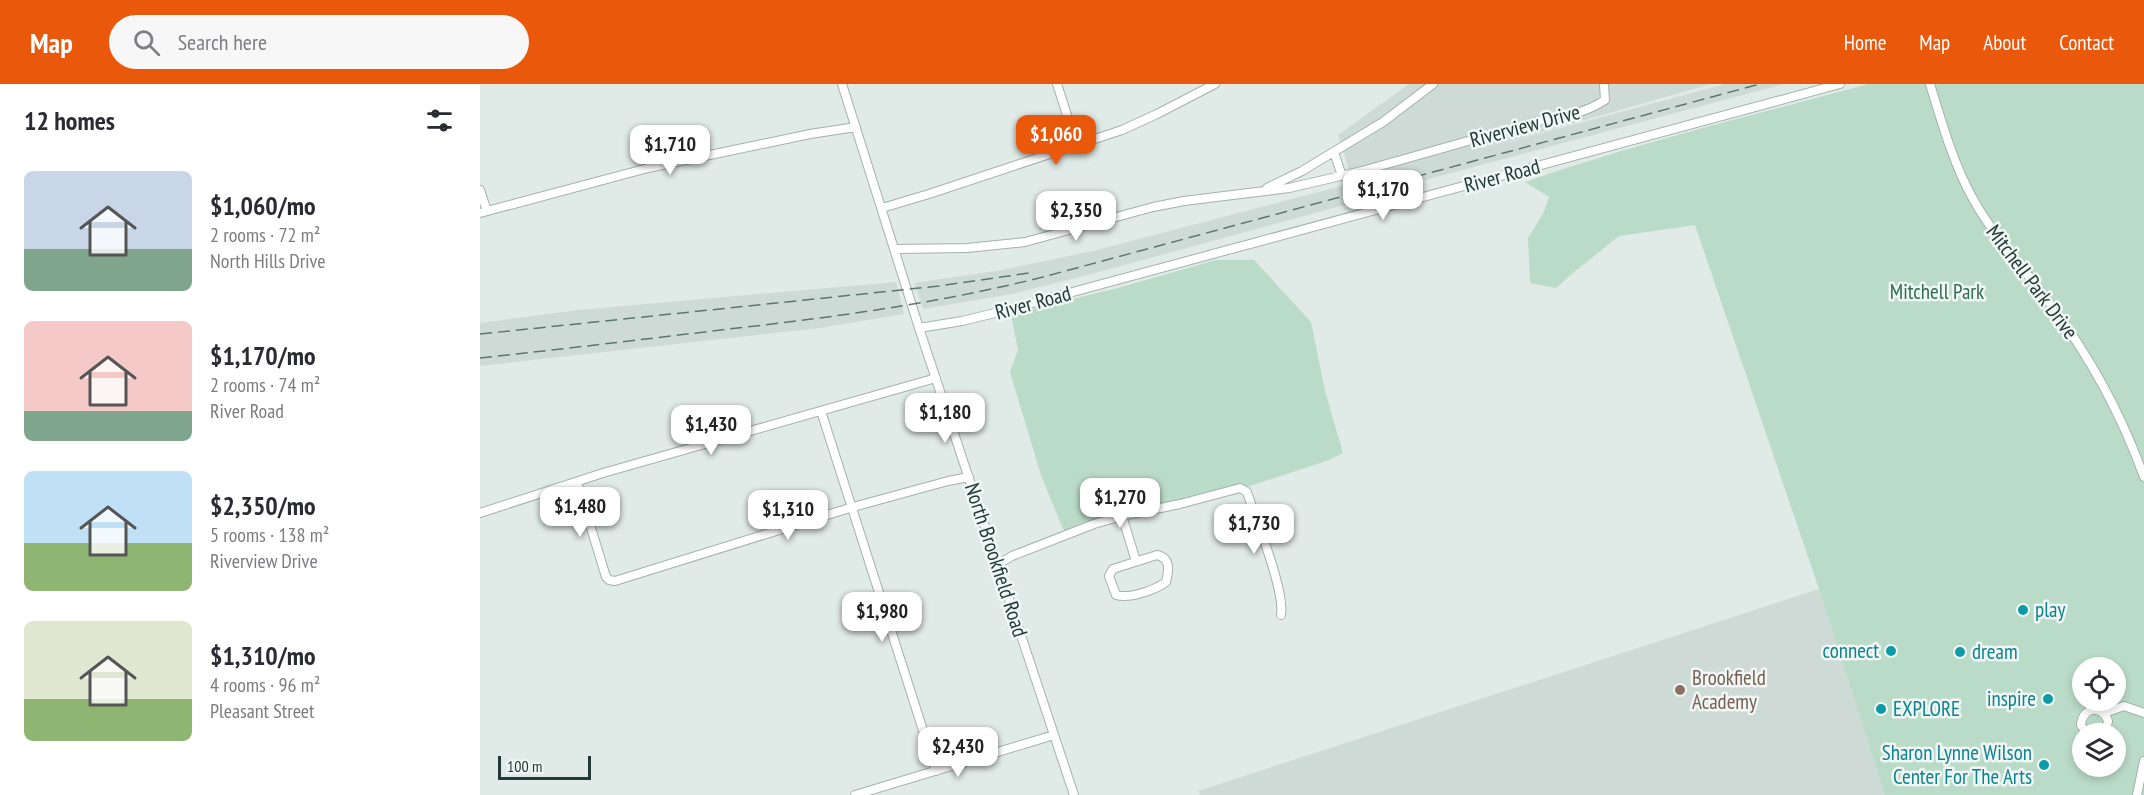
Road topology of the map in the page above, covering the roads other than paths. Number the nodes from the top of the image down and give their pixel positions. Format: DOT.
graph roads {
  1 [pos="842,84"];
  2 [pos="1057,84"];
  3 [pos="1215,84"];
  4 [pos="1433,84"];
  5 [pos="1604,84"];
  6 [pos="1840,84"];
  7 [pos="1930,84"];
  8 [pos="856,127"];
  9 [pos="1077,146"];
  10 [pos="1334,152"];
  11 [pos="1342,176"];
  12 [pos="480,190"];
  13 [pos="1252,193"];
  14 [pos="882,208"];
  15 [pos="484,212"];
  16 [pos="895,249"];
  17 [pos="919,328"];
  18 [pos="936,378"];
  19 [pos="821,411"];
  20 [pos="969,477"];
  21 [pos="2144,477"];
  22 [pos="577,482"];
  23 [pos="853,507"];
  24 [pos="480,513"];
  25 [pos="1122,516"];
  26 [pos="1136,561"];
  27 [pos="998,564"];
  28 [pos="1281,615"];
  29 [pos="2104,713"];
  30 [pos="2144,713"];
  31 [pos="2082,723"];
  32 [pos="2108,723"];
  33 [pos="1053,735"];
  34 [pos="2144,761"];
  35 [pos="936,771"];
  36 [pos="855,795"];
  37 [pos="1074,795"];
  38 [pos="2137,795"];
  1 -- 8 [label="street, North Brookfield Road"];
  2 -- 9 [label="street"];
  3 -- 9 [label="street"];
  4 -- 10 [label="street, Riverview Drive"];
  5 -- 11 [label="street, Riverview Drive"];
  6 -- 17 [label="street, River Road"];
  7 -- 21 [label="street, Mitchell Park Drive"];
  8 -- 14 [label="street, North Brookfield Road"];
  8 -- 15 [label="street"];
  9 -- 14 [label="street"];
  10 -- 11 [label="street"];
  10 -- 13 [label="street, Riverview Drive"];
  11 -- 13 [label="street, Riverview Drive"];
  12 -- 15 [label="street"];
  13 -- 16 [label="street, Riverview Drive"];
  14 -- 16 [label="street, North Brookfield Road"];
  16 -- 17 [label="street, North Brookfield Road"];
  17 -- 18 [label="street, North Brookfield Road"];
  18 -- 19 [label="street"];
  18 -- 20 [label="street, North Brookfield Road"];
  19 -- 22 [label="street"];
  19 -- 23 [label="street"];
  20 -- 23 [label="street"];
  20 -- 27 [label="street, North Brookfield Road"];
  22 -- 23 [label="street"];
  22 -- 24 [label="street"];
  23 -- 35 [label="street"];
  25 -- 26 [label="street"];
  25 -- 27 [label="street"];
  25 -- 28 [label="street"];
  26 -- 26 [label="street"];
  27 -- 33 [label="street, North Brookfield Road"];
  29 -- 30 [label="street"];
  29 -- 31 [label="street"];
  29 -- 32 [label="street"];
  33 -- 35 [label="street"];
  33 -- 37 [label="street, North Brookfield Road"];
  34 -- 38 [label="street"];
  35 -- 36 [label="street"];
}
